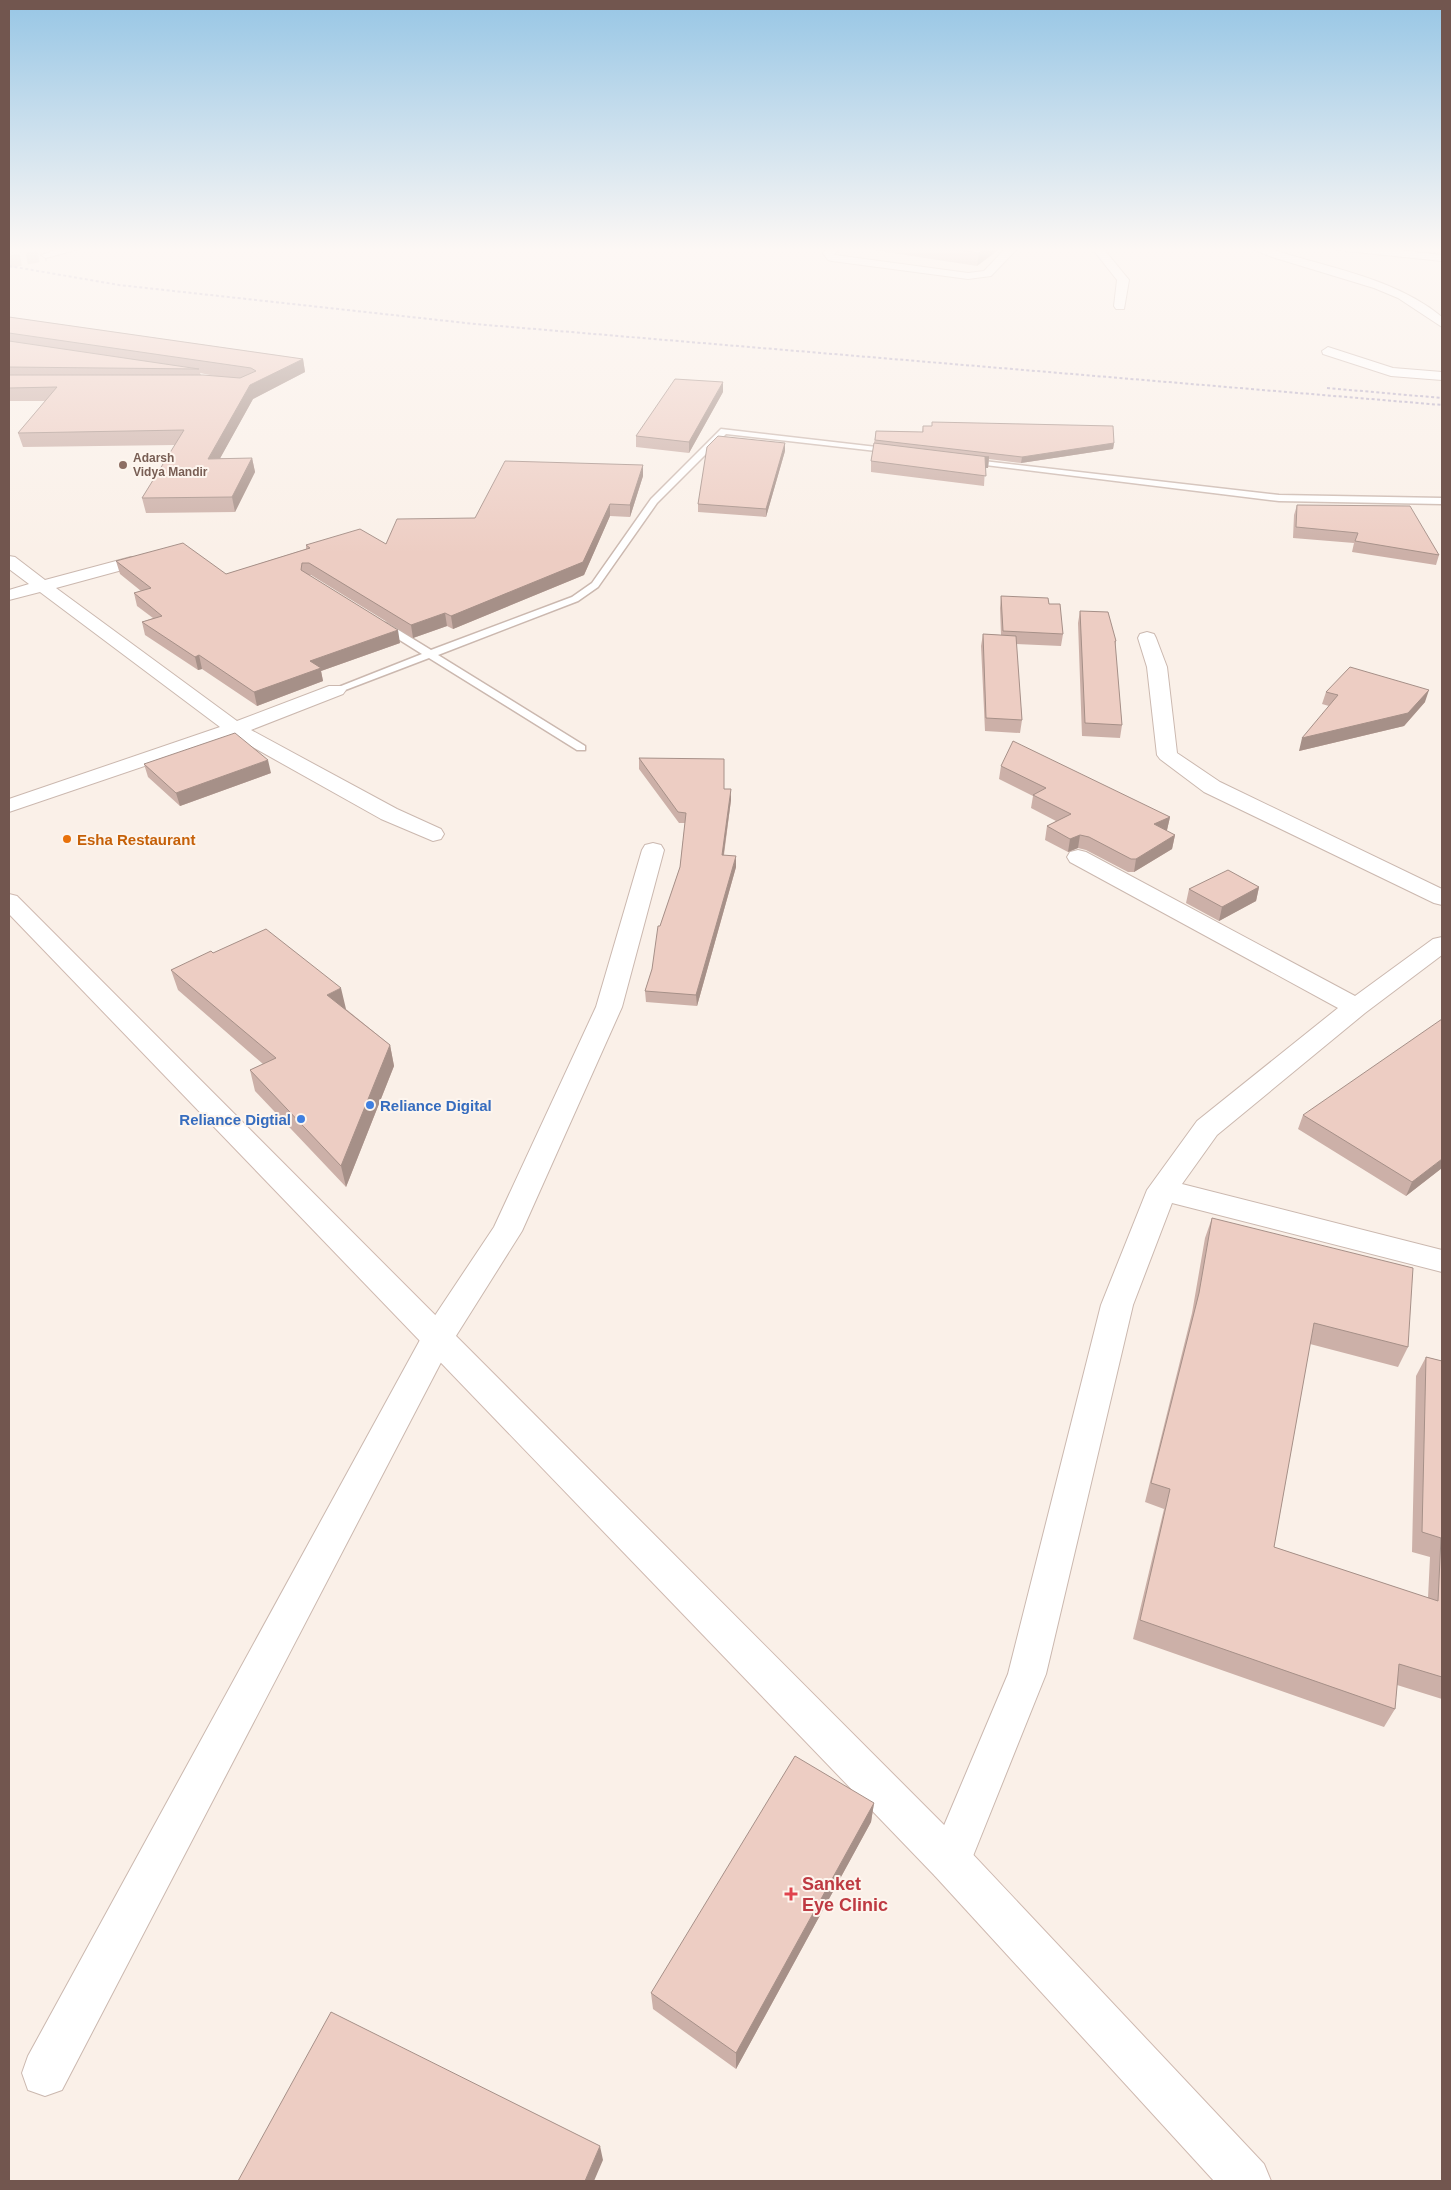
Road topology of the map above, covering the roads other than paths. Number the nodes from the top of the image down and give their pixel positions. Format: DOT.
graph roads {
  1 [pos="1328,351"];
  2 [pos="1442,376"];
  3 [pos="902,452"];
  4 [pos="962,460"];
  5 [pos="1442,501"];
  6 [pos="9,560"];
  7 [pos="131,562"];
  8 [pos="42,585"];
  9 [pos="9,595"];
  10 [pos="372,619"];
  11 [pos="1147,638"];
  12 [pos="430,655"];
  13 [pos="336,690"];
  14 [pos="235,729"];
  15 [pos="580,748"];
  16 [pos="9,806"];
  17 [pos="433,834"];
  18 [pos="653,850"];
  19 [pos="1078,857"];
  20 [pos="1442,898"];
  21 [pos="9,901"];
  22 [pos="1442,944"];
  23 [pos="1356,1007"];
  24 [pos="1162,1190"];
  25 [pos="1442,1261"];
  26 [pos="437,1338"];
  27 [pos="950,1861"];
  28 [pos="45,2074"];
  29 [pos="1247,2181"];
  1 -- 2 [label="street"];
  3 -- 12 [label="lane"];
  4 -- 5 [label="lane"];
  6 -- 8 [label="street"];
  7 -- 8 [label="street"];
  8 -- 9 [label="street"];
  8 -- 14 [label="street"];
  10 -- 12 [label="lane"];
  11 -- 20 [label="street"];
  12 -- 13 [label="lane"];
  12 -- 15 [label="lane"];
  13 -- 14 [label="street"];
  14 -- 16 [label="street"];
  14 -- 17 [label="street"];
  18 -- 26 [label="street"];
  19 -- 23 [label="street"];
  21 -- 26 [label="street"];
  22 -- 23 [label="street"];
  23 -- 24 [label="street"];
  24 -- 25 [label="street"];
  24 -- 27 [label="street"];
  26 -- 27 [label="street"];
  26 -- 28 [label="street"];
  27 -- 29 [label="street"];
}
